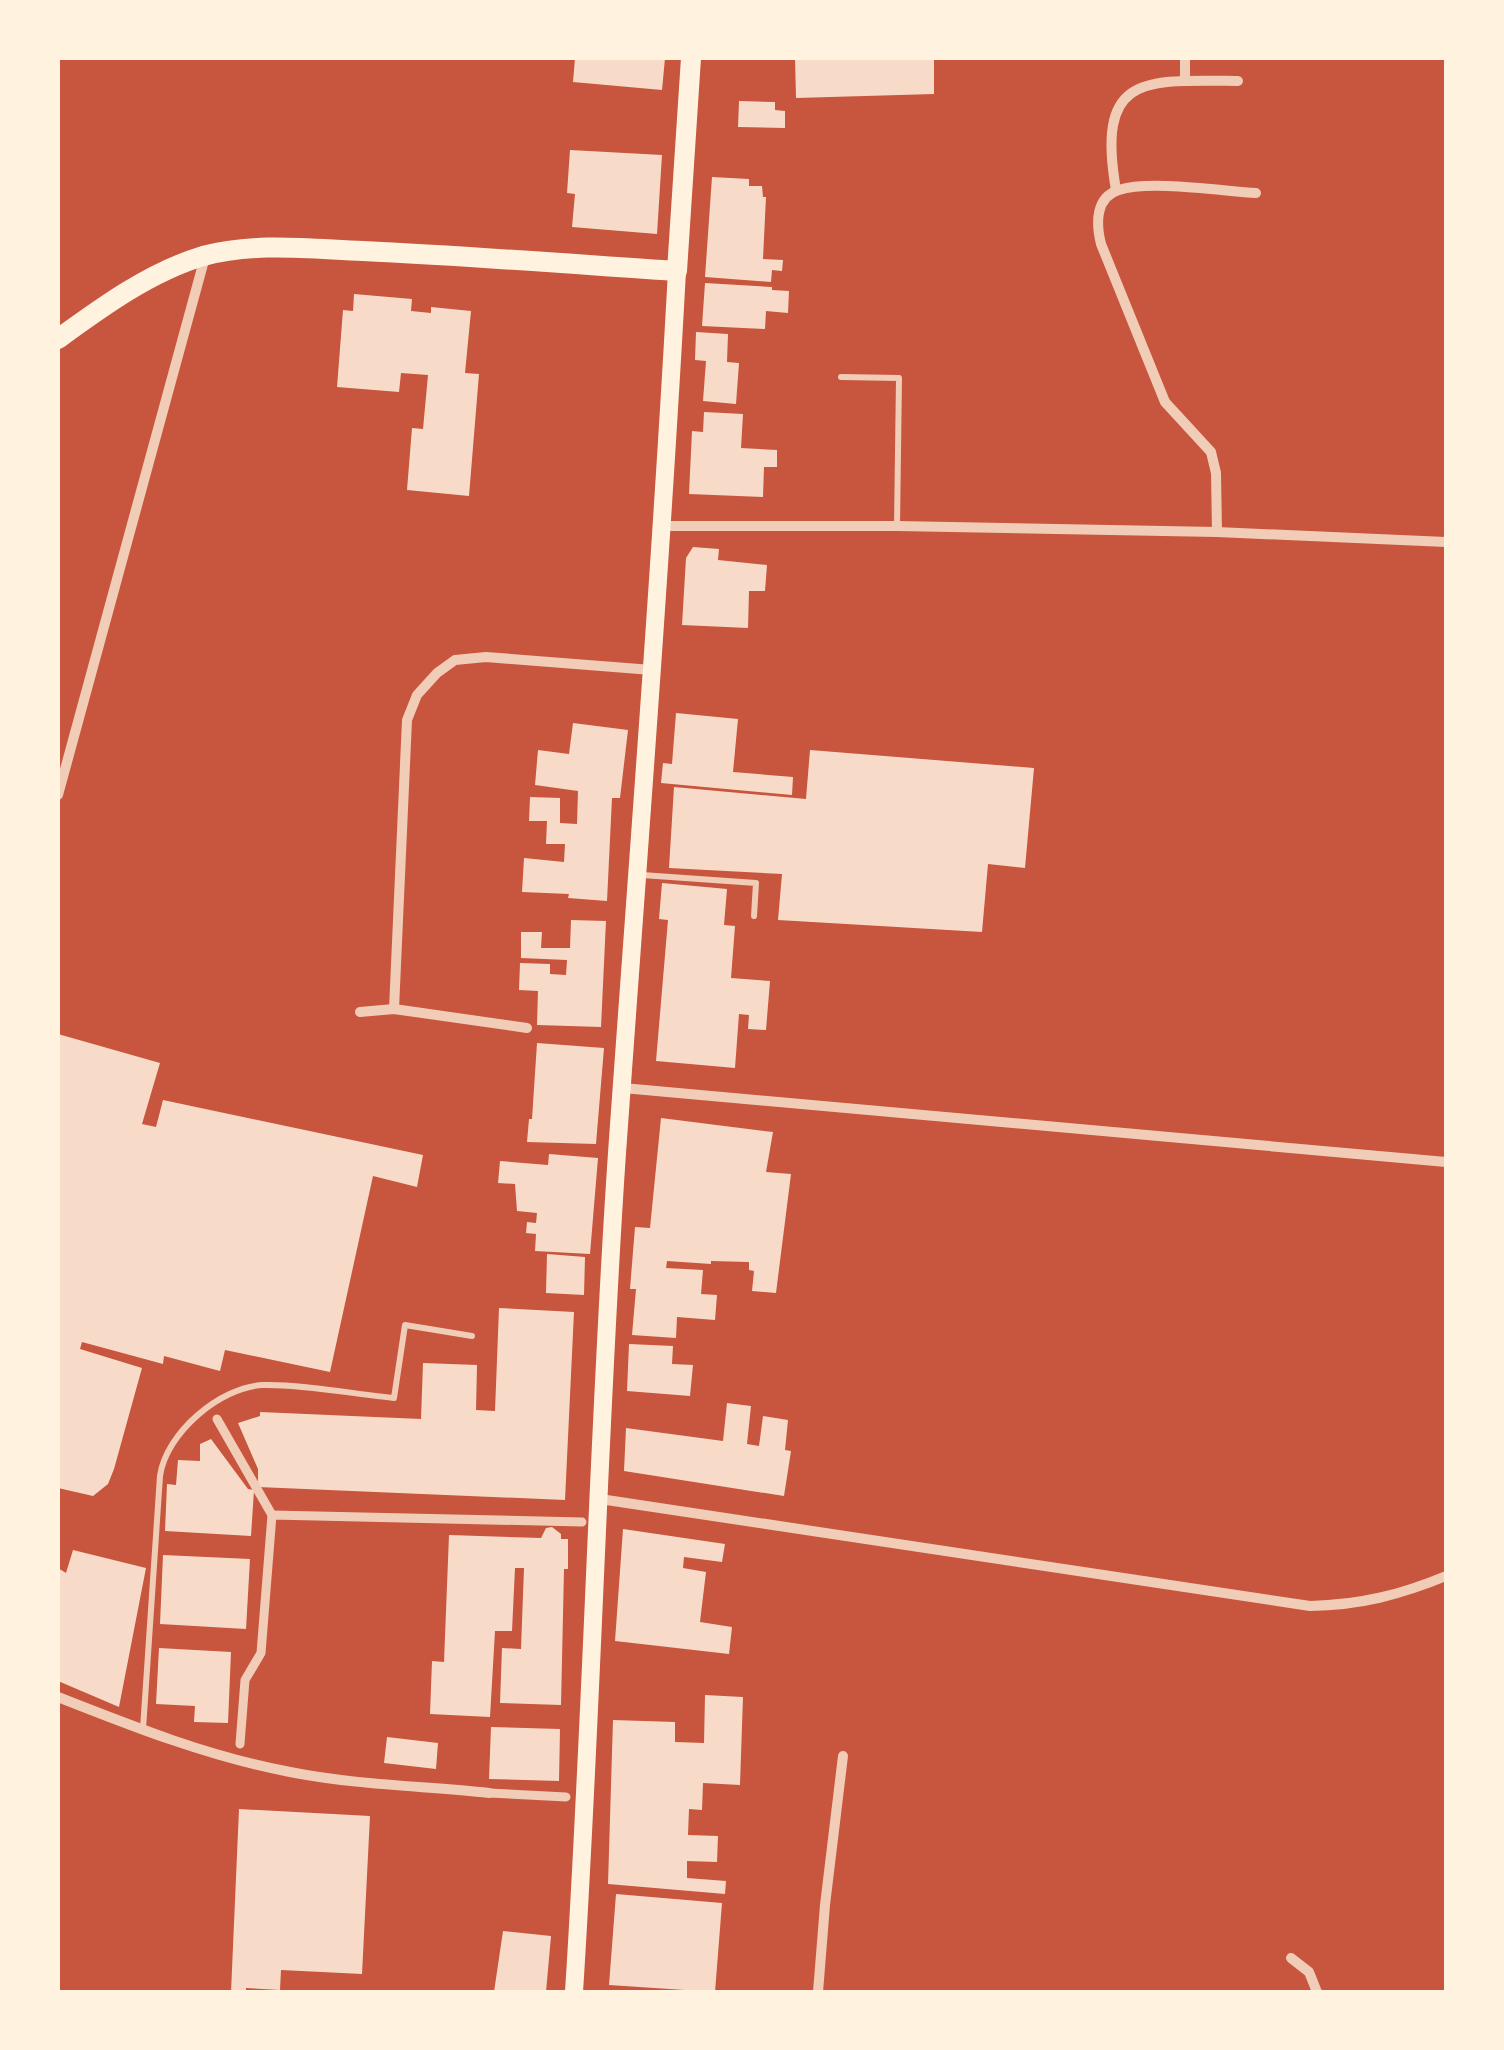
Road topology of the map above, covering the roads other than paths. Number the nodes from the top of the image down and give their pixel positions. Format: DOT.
graph roads {
  1 [pos="691,58"];
  2 [pos="1185,58"];
  3 [pos="1185,80"];
  4 [pos="1238,80"];
  5 [pos="1116,190"];
  6 [pos="1256,193"];
  7 [pos="205,256"];
  8 [pos="677,270"];
  9 [pos="58,339"];
  10 [pos="842,377"];
  11 [pos="664,526"];
  12 [pos="897,526"];
  13 [pos="1216,532"];
  14 [pos="1446,542"];
  15 [pos="652,670"];
  16 [pos="58,795"];
  17 [pos="635,874"];
  18 [pos="754,916"];
  19 [pos="394,1008"];
  20 [pos="360,1012"];
  21 [pos="527,1028"];
  22 [pos="623,1088"];
  23 [pos="1446,1162"];
  24 [pos="472,1336"];
  25 [pos="217,1419"];
  26 [pos="600,1499"];
  27 [pos="272,1515"];
  28 [pos="582,1522"];
  29 [pos="1446,1576"];
  30 [pos="58,1697"];
  31 [pos="143,1731"];
  32 [pos="240,1744"];
  33 [pos="843,1756"];
  34 [pos="488,1792"];
  35 [pos="566,1797"];
  36 [pos="1292,1958"];
  37 [pos="574,1992"];
  38 [pos="818,1992"];
  39 [pos="1317,1992"];
  1 -- 8 [label="main road"];
  2 -- 3 [label="street"];
  3 -- 4 [label="street"];
  3 -- 5 [label="street"];
  5 -- 6 [label="street"];
  5 -- 13 [label="street"];
  7 -- 8 [label="main road"];
  7 -- 9 [label="main road"];
  7 -- 16 [label="street"];
  8 -- 11 [label="main road"];
  10 -- 12 [label="lane"];
  11 -- 12 [label="street"];
  11 -- 15 [label="main road"];
  12 -- 13 [label="street"];
  13 -- 14 [label="street"];
  15 -- 17 [label="main road"];
  15 -- 19 [label="street"];
  17 -- 18 [label="lane"];
  17 -- 22 [label="main road"];
  19 -- 20 [label="street"];
  19 -- 21 [label="street"];
  22 -- 23 [label="street"];
  22 -- 26 [label="main road"];
  24 -- 31 [label="lane"];
  25 -- 27 [label="street"];
  26 -- 29 [label="street"];
  26 -- 37 [label="main road"];
  27 -- 28 [label="street"];
  27 -- 32 [label="street"];
  30 -- 31 [label="street"];
  31 -- 34 [label="street"];
  33 -- 38 [label="street"];
  34 -- 35 [label="street"];
  36 -- 39 [label="street"];
}
